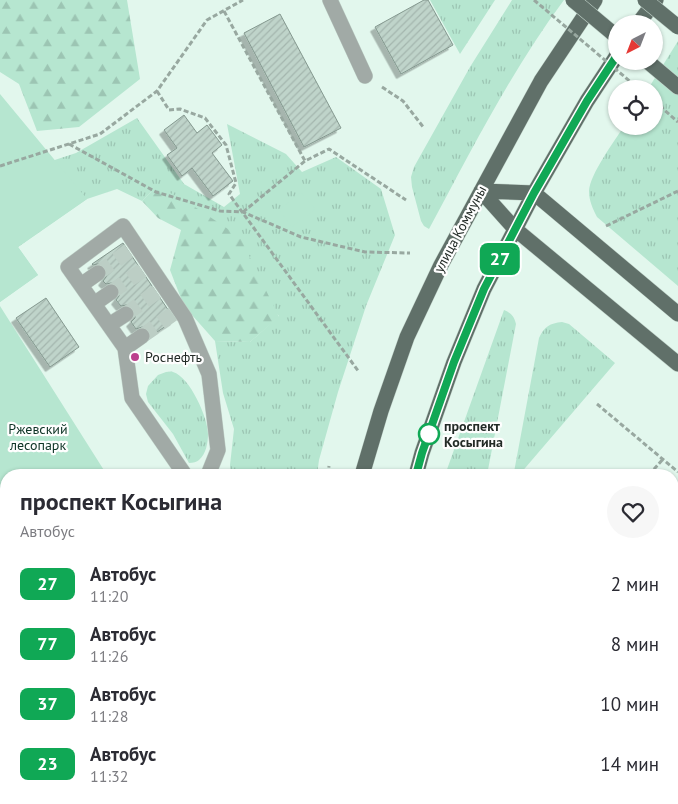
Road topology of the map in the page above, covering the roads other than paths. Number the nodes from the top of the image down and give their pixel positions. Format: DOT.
graph roads {
  1 [pos="330,0"];
  2 [pos="574,0"];
  3 [pos="595,0"];
  4 [pos="645,0"];
  5 [pos="656,0"];
  6 [pos="645,15"];
  7 [pos="678,28"];
  8 [pos="608,29"];
  9 [pos="608,69"];
  10 [pos="658,70"];
  11 [pos="365,76"];
  12 [pos="678,87"];
  13 [pos="481,190"];
  14 [pos="534,193"];
  15 [pos="515,229"];
  16 [pos="98,273"];
  17 [pos="81,285"];
  18 [pos="111,292"];
  19 [pos="94,304"];
  20 [pos="126,314"];
  21 [pos="678,314"];
  22 [pos="109,325"];
  23 [pos="142,336"];
  24 [pos="125,348"];
  25 [pos="678,364"];
  26 [pos="181,469"];
  27 [pos="210,469"];
  28 [pos="364,469"];
  29 [pos="418,469"];
  1 -- 11 [label="lane"];
  2 -- 8 [label="main road, bridge"];
  3 -- 13 [label="main road, улица Коммуны"];
  4 -- 7 [label="main road, bridge"];
  5 -- 6 [label="main road"];
  9 -- 14 [label="main road"];
  10 -- 12 [label="main road"];
  13 -- 14 [label="main road"];
  13 -- 15 [label="main road"];
  13 -- 28 [label="main road, улица Коммуны"];
  14 -- 15 [label="main road"];
  14 -- 21 [label="main road"];
  15 -- 25 [label="main road"];
  15 -- 29 [label="main road"];
  16 -- 17 [label="lane"];
  17 -- 19 [label="lane"];
  17 -- 27 [label="lane"];
  18 -- 19 [label="lane"];
  19 -- 22 [label="lane"];
  20 -- 22 [label="lane"];
  22 -- 24 [label="lane"];
  23 -- 24 [label="lane"];
  24 -- 26 [label="lane"];
}
